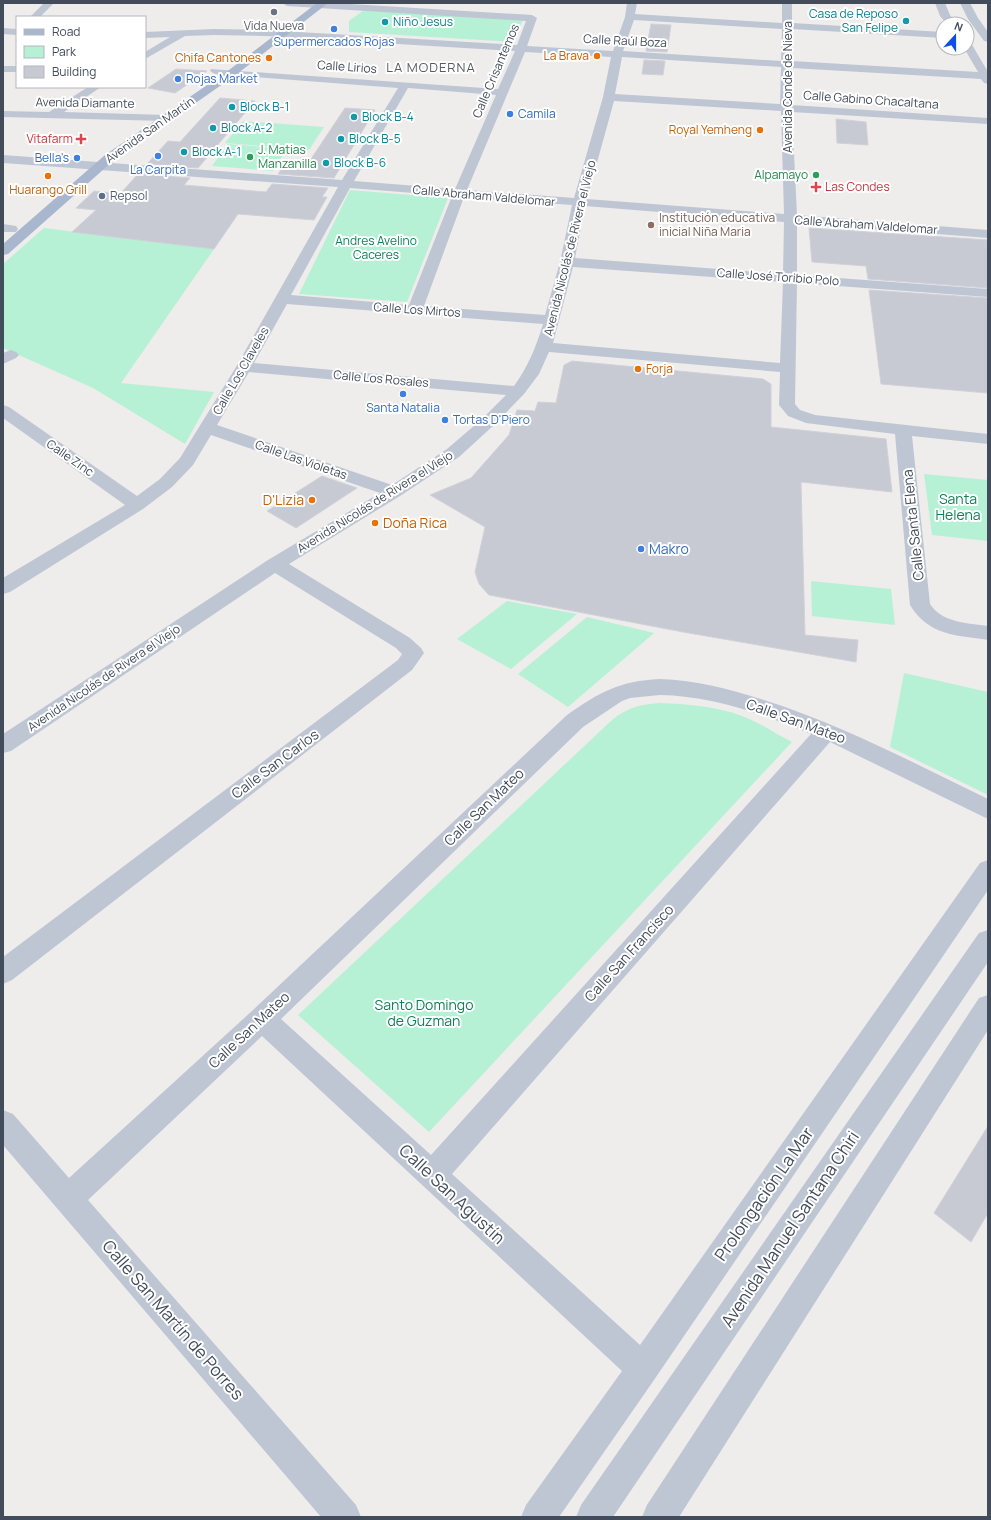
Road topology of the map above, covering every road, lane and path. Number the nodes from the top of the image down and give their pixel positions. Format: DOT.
graph roads {
  1 [pos="49,3"];
  2 [pos="302,3"];
  3 [pos="787,3"];
  4 [pos="940,3"];
  5 [pos="965,3"];
  6 [pos="322,4"];
  7 [pos="288,8"];
  8 [pos="631,10"];
  9 [pos="36,16"];
  10 [pos="946,16"];
  11 [pos="787,26"];
  12 [pos="280,28"];
  13 [pos="3,31"];
  14 [pos="16,32"];
  15 [pos="183,33"];
  16 [pos="265,33"];
  17 [pos="146,35"];
  18 [pos="935,35"];
  19 [pos="975,37"];
  20 [pos="988,38"];
  21 [pos="252,42"];
  22 [pos="521,48"];
  23 [pos="617,54"];
  24 [pos="146,55"];
  25 [pos="973,56"];
  26 [pos="228,61"];
  27 [pos="786,64"];
  28 [pos="3,69"];
  29 [pos="16,69"];
  30 [pos="215,71"];
  31 [pos="233,72"];
  32 [pos="986,79"];
  33 [pos="405,85"];
  34 [pos="94,88"];
  35 [pos="502,92"];
  36 [pos="609,97"];
  37 [pos="786,108"];
  38 [pos="3,114"];
  39 [pos="50,116"];
  40 [pos="150,118"];
  41 [pos="167,118"];
  42 [pos="988,121"];
  43 [pos="3,159"];
  44 [pos="84,165"];
  45 [pos="99,166"];
  46 [pos="72,174"];
  47 [pos="346,184"];
  48 [pos="459,194"];
  49 [pos="579,203"];
  50 [pos="22,219"];
  51 [pos="791,220"];
  52 [pos="6,230"];
  53 [pos="988,234"];
  54 [pos="3,251"];
  55 [pos="567,262"];
  56 [pos="790,278"];
  57 [pos="988,293"];
  58 [pos="283,299"];
  59 [pos="416,309"];
  60 [pos="552,320"];
  61 [pos="544,347"];
  62 [pos="244,367"];
  63 [pos="787,368"];
  64 [pos="518,391"];
  65 [pos="3,410"];
  66 [pos="208,428"];
  67 [pos="903,430"];
  68 [pos="988,438"];
  69 [pos="394,492"];
  70 [pos="137,505"];
  71 [pos="275,564"];
  72 [pos="3,587"];
  73 [pos="988,633"];
  74 [pos="827,731"];
  75 [pos="3,745"];
  76 [pos="988,810"];
  77 [pos="988,870"];
  78 [pos="988,941"];
  79 [pos="3,972"];
  80 [pos="988,1007"];
  81 [pos="262,1019"];
  82 [pos="3,1124"];
  83 [pos="432,1175"];
  84 [pos="68,1199"];
  85 [pos="643,1368"];
  86 [pos="344,1517"];
  87 [pos="538,1517"];
  88 [pos="593,1517"];
  89 [pos="659,1517"];
  1 -- 9 [label="street"];
  2 -- 6 [label="street"];
  2 -- 7 [label="main road"];
  3 -- 11 [label="street, Avenida Conde de Nieva"];
  4 -- 10 [label="street"];
  5 -- 20 [label="street"];
  6 -- 12 [label="main road, Avenida San Martín"];
  6 -- 22 [label="street, Calle Crisantemos"];
  8 -- 11 [label="street"];
  8 -- 23 [label="street, Avenida Nicolás de Rivera el Viejo"];
  11 -- 18 [label="street"];
  11 -- 27 [label="street, Avenida Conde de Nieva"];
  12 -- 16 [label="main road, Avenida San Martín"];
  12 -- 22 [label="street, Calle Raúl Boza"];
  12 -- 31 [label="main road, Avenida San Martín"];
  13 -- 14 [label="street"];
  15 -- 16 [label="street"];
  15 -- 17 [label="street"];
  15 -- 24 [label="street"];
  16 -- 21 [label="main road, Avenida San Martín"];
  19 -- 20 [label="street"];
  22 -- 23 [label="street, Calle Raúl Boza"];
  22 -- 35 [label="street, Calle Crisantemos"];
  23 -- 27 [label="street, Calle Raúl Boza"];
  23 -- 36 [label="street, Avenida Nicolás de Rivera el Viejo"];
  25 -- 32 [label="street"];
  26 -- 30 [label="main road, Avenida San Martín"];
  27 -- 32 [label="street, Calle Raúl Boza"];
  27 -- 37 [label="street, Avenida Conde de Nieva"];
  28 -- 29 [label="street"];
  30 -- 31 [label="street, Calle Lirios"];
  30 -- 40 [label="main road, Avenida San Martín"];
  31 -- 33 [label="street, Calle Lirios"];
  31 -- 41 [label="main road, Avenida San Martín"];
  33 -- 35 [label="street, Calle Lirios"];
  33 -- 47 [label="street, Calle Los Claveles"];
  34 -- 39 [label="street"];
  35 -- 48 [label="street, Calle Crisantemos"];
  36 -- 37 [label="street, Calle Gabino Chacaltana"];
  36 -- 49 [label="street, Avenida Nicolás de Rivera el Viejo"];
  37 -- 42 [label="street, Calle Gabino Chacaltana"];
  37 -- 51 [label="street, Avenida Conde de Nieva"];
  38 -- 39 [label="street, Avenida Diamante"];
  39 -- 40 [label="street, Avenida Diamante"];
  40 -- 41 [label="street, Avenida Diamante"];
  40 -- 44 [label="main road, Avenida San Martín"];
  41 -- 45 [label="main road, Avenida San Martín"];
  43 -- 44 [label="street, Calle Abraham Valdelomar"];
  44 -- 45 [label="street, Calle Abraham Valdelomar"];
  44 -- 46 [label="main road, Avenida San Martín"];
  45 -- 47 [label="street, Calle Abraham Valdelomar"];
  45 -- 54 [label="main road, Avenida San Martín"];
  47 -- 48 [label="street, Calle Abraham Valdelomar"];
  47 -- 58 [label="street, Calle Los Claveles"];
  48 -- 49 [label="street, Calle Abraham Valdelomar"];
  48 -- 59 [label="street, Calle Crisantemos"];
  49 -- 51 [label="street, Calle Abraham Valdelomar"];
  49 -- 55 [label="street, Avenida Nicolás de Rivera el Viejo"];
  50 -- 52 [label="main road"];
  51 -- 53 [label="street, Calle Abraham Valdelomar"];
  51 -- 56 [label="street, Avenida Conde de Nieva"];
  55 -- 56 [label="street, Calle José Toribio Polo"];
  55 -- 60 [label="street, Avenida Nicolás de Rivera el Viejo"];
  56 -- 57 [label="street, Calle José Toribio Polo"];
  56 -- 63 [label="street, Avenida Conde de Nieva"];
  58 -- 59 [label="street, Calle Los Mirtos"];
  58 -- 62 [label="street, Calle Los Claveles"];
  59 -- 60 [label="street, Calle Los Mirtos"];
  60 -- 61 [label="street, Avenida Nicolás de Rivera el Viejo"];
  61 -- 63 [label="street"];
  61 -- 64 [label="street, Avenida Nicolás de Rivera el Viejo"];
  62 -- 64 [label="street, Calle Los Rosales"];
  62 -- 66 [label="street, Calle Los Claveles"];
  63 -- 67 [label="street, Avenida Conde de Nieva"];
  64 -- 69 [label="street, Avenida Nicolás de Rivera el Viejo"];
  65 -- 70 [label="street, Calle Zinc"];
  66 -- 69 [label="street, Calle Las Violetas"];
  66 -- 70 [label="street, Calle Los Claveles"];
  67 -- 68 [label="street"];
  67 -- 73 [label="street, Calle Santa Elena"];
  69 -- 71 [label="street, Avenida Nicolás de Rivera el Viejo"];
  70 -- 72 [label="street, Calle Los Claveles"];
  71 -- 75 [label="street, Avenida Nicolás de Rivera el Viejo"];
  71 -- 79 [label="street, Calle San Carlos"];
  74 -- 76 [label="street, Calle San Mateo"];
  74 -- 81 [label="street, Calle San Mateo"];
  74 -- 83 [label="street, Calle San Francisco"];
  77 -- 85 [label="street, Prolongación La Mar"];
  78 -- 88 [label="street, Avenida Manuel Santana Chiri"];
  80 -- 89 [label="street"];
  81 -- 83 [label="street, Calle San Agustín"];
  81 -- 84 [label="street, Calle San Mateo"];
  82 -- 84 [label="street, Calle San Martín de Porres"];
  83 -- 85 [label="street, Calle San Agustín"];
  84 -- 86 [label="street, Calle San Martín de Porres"];
  85 -- 87 [label="street, Prolongación La Mar"];
}
